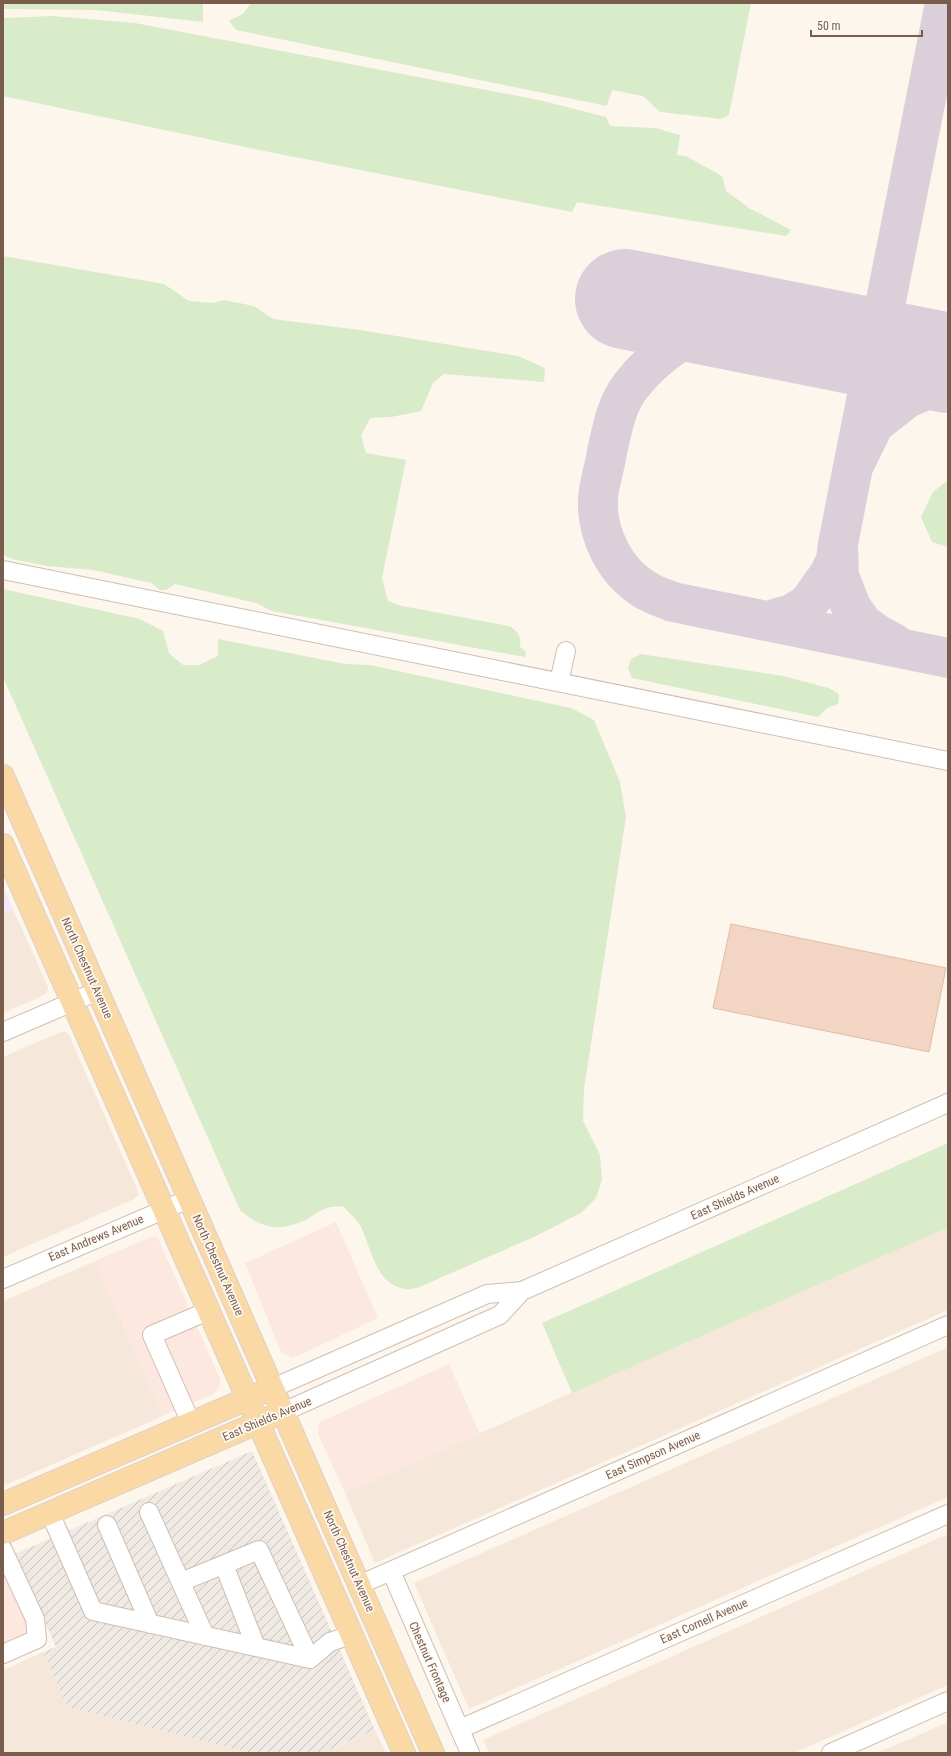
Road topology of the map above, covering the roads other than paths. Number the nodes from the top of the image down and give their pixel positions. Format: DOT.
graph roads {
  1 [pos="3,570"];
  2 [pos="566,651"];
  3 [pos="559,682"];
  4 [pos="948,761"];
  5 [pos="3,776"];
  6 [pos="3,845"];
  7 [pos="98,991"];
  8 [pos="72,1003"];
  9 [pos="3,1032"];
  10 [pos="948,1103"];
  11 [pos="189,1198"];
  12 [pos="163,1210"];
  13 [pos="3,1278"];
  14 [pos="522,1291"];
  15 [pos="208,1311"];
  16 [pos="948,1325"];
  17 [pos="273,1388"];
  18 [pos="247,1399"];
  19 [pos="283,1412"];
  20 [pos="191,1423"];
  21 [pos="257,1423"];
  22 [pos="3,1504"];
  23 [pos="50,1512"];
  24 [pos="149,1512"];
  25 [pos="948,1514"];
  26 [pos="107,1525"];
  27 [pos="3,1533"];
  28 [pos="3,1550"];
  29 [pos="224,1565"];
  30 [pos="391,1571"];
  31 [pos="181,1582"];
  32 [pos="359,1585"];
  33 [pos="150,1624"];
  34 [pos="351,1635"];
  35 [pos="205,1636"];
  36 [pos="256,1647"];
  37 [pos="3,1654"];
  38 [pos="310,1659"];
  39 [pos="948,1701"];
  40 [pos="460,1729"];
  41 [pos="432,1751"];
  42 [pos="404,1753"];
  43 [pos="470,1753"];
  44 [pos="831,1753"];
  1 -- 3 [label="street"];
  2 -- 3 [label="street"];
  3 -- 4 [label="street"];
  5 -- 7 [label="main road, North Chestnut Avenue"];
  6 -- 8 [label="main road"];
  7 -- 8 [label="street"];
  7 -- 11 [label="main road, North Chestnut Avenue"];
  8 -- 9 [label="street"];
  8 -- 12 [label="main road"];
  10 -- 14 [label="street, East Shields Avenue"];
  11 -- 12 [label="street, East Andrews Avenue"];
  11 -- 17 [label="main road, North Chestnut Avenue"];
  12 -- 13 [label="street, East Andrews Avenue"];
  12 -- 15 [label="main road"];
  14 -- 17 [label="street, East Shields Avenue"];
  14 -- 19 [label="street, East Shields Avenue"];
  15 -- 18 [label="main road"];
  15 -- 20 [label="street"];
  16 -- 30 [label="street, East Simpson Avenue"];
  17 -- 18 [label="main road, East Shields Avenue"];
  17 -- 19 [label="main road, North Chestnut Avenue"];
  18 -- 20 [label="main road, East Shields Avenue"];
  18 -- 21 [label="main road"];
  19 -- 21 [label="main road, East Shields Avenue"];
  19 -- 32 [label="main road, North Chestnut Avenue"];
  20 -- 22 [label="main road, East Shields Avenue"];
  21 -- 23 [label="main road, East Shields Avenue"];
  21 -- 34 [label="main road"];
  23 -- 27 [label="main road, East Shields Avenue"];
  23 -- 33 [label="street"];
  24 -- 31 [label="street"];
  25 -- 40 [label="street, East Cornell Avenue"];
  26 -- 33 [label="street"];
  28 -- 37 [label="street"];
  29 -- 31 [label="street"];
  29 -- 36 [label="street"];
  29 -- 38 [label="street"];
  30 -- 32 [label="street, East Simpson Avenue"];
  30 -- 40 [label="street, Chestnut Frontage"];
  31 -- 35 [label="street"];
  32 -- 41 [label="main road, North Chestnut Avenue"];
  33 -- 35 [label="street"];
  34 -- 38 [label="street"];
  34 -- 41 [label="main road"];
  34 -- 42 [label="main road"];
  35 -- 36 [label="street"];
  36 -- 38 [label="street"];
  39 -- 44 [label="street"];
  40 -- 43 [label="street, Chestnut Frontage"];
}
